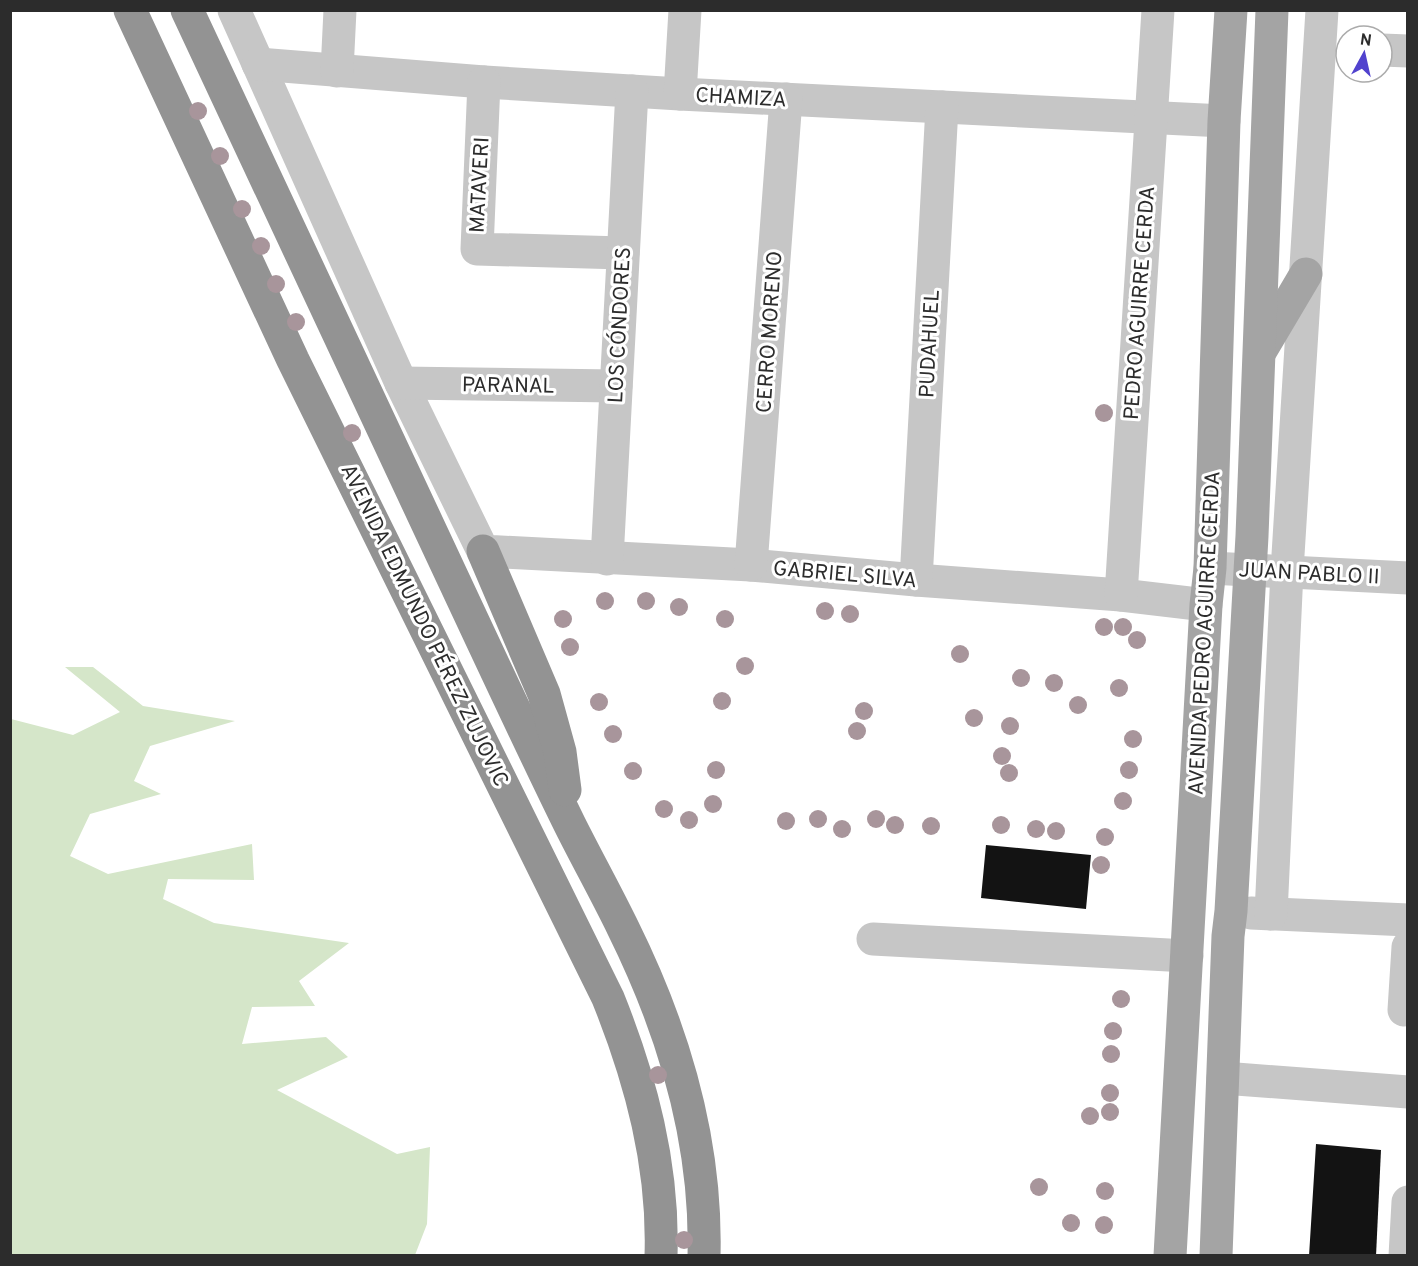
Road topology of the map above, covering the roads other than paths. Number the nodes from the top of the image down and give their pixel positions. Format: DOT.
graph roads {
  1 [pos="130,10"];
  2 [pos="187,10"];
  3 [pos="234,10"];
  4 [pos="340,10"];
  5 [pos="685,10"];
  6 [pos="1158,10"];
  7 [pos="1231,10"];
  8 [pos="1272,10"];
  9 [pos="1322,10"];
  10 [pos="1333,48"];
  11 [pos="258,64"];
  12 [pos="337,71"];
  13 [pos="484,82"];
  14 [pos="632,91"];
  15 [pos="680,94"];
  16 [pos="786,99"];
  17 [pos="942,106"];
  18 [pos="1151,118"];
  19 [pos="1224,121"];
  20 [pos="623,253"];
  21 [pos="1306,274"];
  22 [pos="1258,354"];
  23 [pos="401,383"];
  24 [pos="616,386"];
  25 [pos="483,551"];
  26 [pos="607,558"];
  27 [pos="751,565"];
  28 [pos="1210,568"];
  29 [pos="1251,570"];
  30 [pos="1287,572"];
  31 [pos="1407,578"];
  32 [pos="916,580"];
  33 [pos="1121,595"];
  34 [pos="1206,605"];
  35 [pos="571,827"];
  36 [pos="1231,911"];
  37 [pos="1271,915"];
  38 [pos="1407,920"];
  39 [pos="873,939"];
  40 [pos="1407,947"];
  41 [pos="1187,956"];
  42 [pos="1404,1010"];
  43 [pos="1223,1078"];
  44 [pos="1407,1092"];
  45 [pos="1407,1202"];
  46 [pos="661,1256"];
  47 [pos="704,1256"];
  48 [pos="1170,1256"];
  49 [pos="1216,1256"];
  50 [pos="1405,1256"];
  1 -- 46 [label="highway, AVENIDA EDMUNDO PÉREZ ZUJOVIC"];
  2 -- 35 [label="highway, AVENIDA EDMUNDO PÉREZ ZUJOVIC"];
  3 -- 11 [label="street"];
  4 -- 12 [label="street"];
  5 -- 15 [label="street"];
  6 -- 18 [label="street, PEDRO AGUIRRE CERDA"];
  7 -- 19 [label="main road, AVENIDA PEDRO AGUIRRE CERDA"];
  8 -- 22 [label="main road, AVENIDA PEDRO AGUIRRE CERDA"];
  9 -- 10 [label="street"];
  10 -- 21 [label="street"];
  11 -- 12 [label="street, CHAMIZA"];
  11 -- 23 [label="street"];
  12 -- 13 [label="street, CHAMIZA"];
  13 -- 14 [label="street, CHAMIZA"];
  13 -- 20 [label="street, MATAVERI"];
  14 -- 15 [label="street, CHAMIZA"];
  14 -- 20 [label="street, LOS CÓNDORES"];
  15 -- 16 [label="street, CHAMIZA"];
  16 -- 17 [label="street, CHAMIZA"];
  16 -- 27 [label="street, CERRO MORENO"];
  17 -- 18 [label="street, CHAMIZA"];
  17 -- 32 [label="street, PUDAHUEL"];
  18 -- 19 [label="street, CHAMIZA"];
  18 -- 33 [label="street, PEDRO AGUIRRE CERDA"];
  19 -- 28 [label="main road, AVENIDA PEDRO AGUIRRE CERDA"];
  20 -- 24 [label="street, LOS CÓNDORES"];
  21 -- 22 [label="main road"];
  21 -- 30 [label="street"];
  22 -- 29 [label="main road, AVENIDA PEDRO AGUIRRE CERDA"];
  23 -- 24 [label="street, PARANAL"];
  23 -- 25 [label="street"];
  24 -- 26 [label="street, LOS CÓNDORES"];
  25 -- 26 [label="street, GABRIEL SILVA"];
  25 -- 35 [label="highway"];
  26 -- 27 [label="street, GABRIEL SILVA"];
  27 -- 32 [label="street, GABRIEL SILVA"];
  28 -- 29 [label="street, JUAN PABLO II"];
  28 -- 34 [label="main road, AVENIDA PEDRO AGUIRRE CERDA"];
  29 -- 30 [label="street, JUAN PABLO II"];
  29 -- 36 [label="main road, AVENIDA PEDRO AGUIRRE CERDA"];
  30 -- 31 [label="street, JUAN PABLO II"];
  30 -- 37 [label="street"];
  32 -- 33 [label="street, GABRIEL SILVA"];
  33 -- 34 [label="street, GABRIEL SILVA"];
  34 -- 41 [label="main road, AVENIDA PEDRO AGUIRRE CERDA"];
  35 -- 47 [label="highway, AVENIDA EDMUNDO PÉREZ ZUJOVIC"];
  36 -- 37 [label="street"];
  36 -- 43 [label="main road, AVENIDA PEDRO AGUIRRE CERDA"];
  37 -- 38 [label="street"];
  39 -- 41 [label="street"];
  40 -- 42 [label="street"];
  41 -- 48 [label="main road, AVENIDA PEDRO AGUIRRE CERDA"];
  43 -- 44 [label="street"];
  43 -- 49 [label="main road, AVENIDA PEDRO AGUIRRE CERDA"];
  45 -- 50 [label="street"];
}
